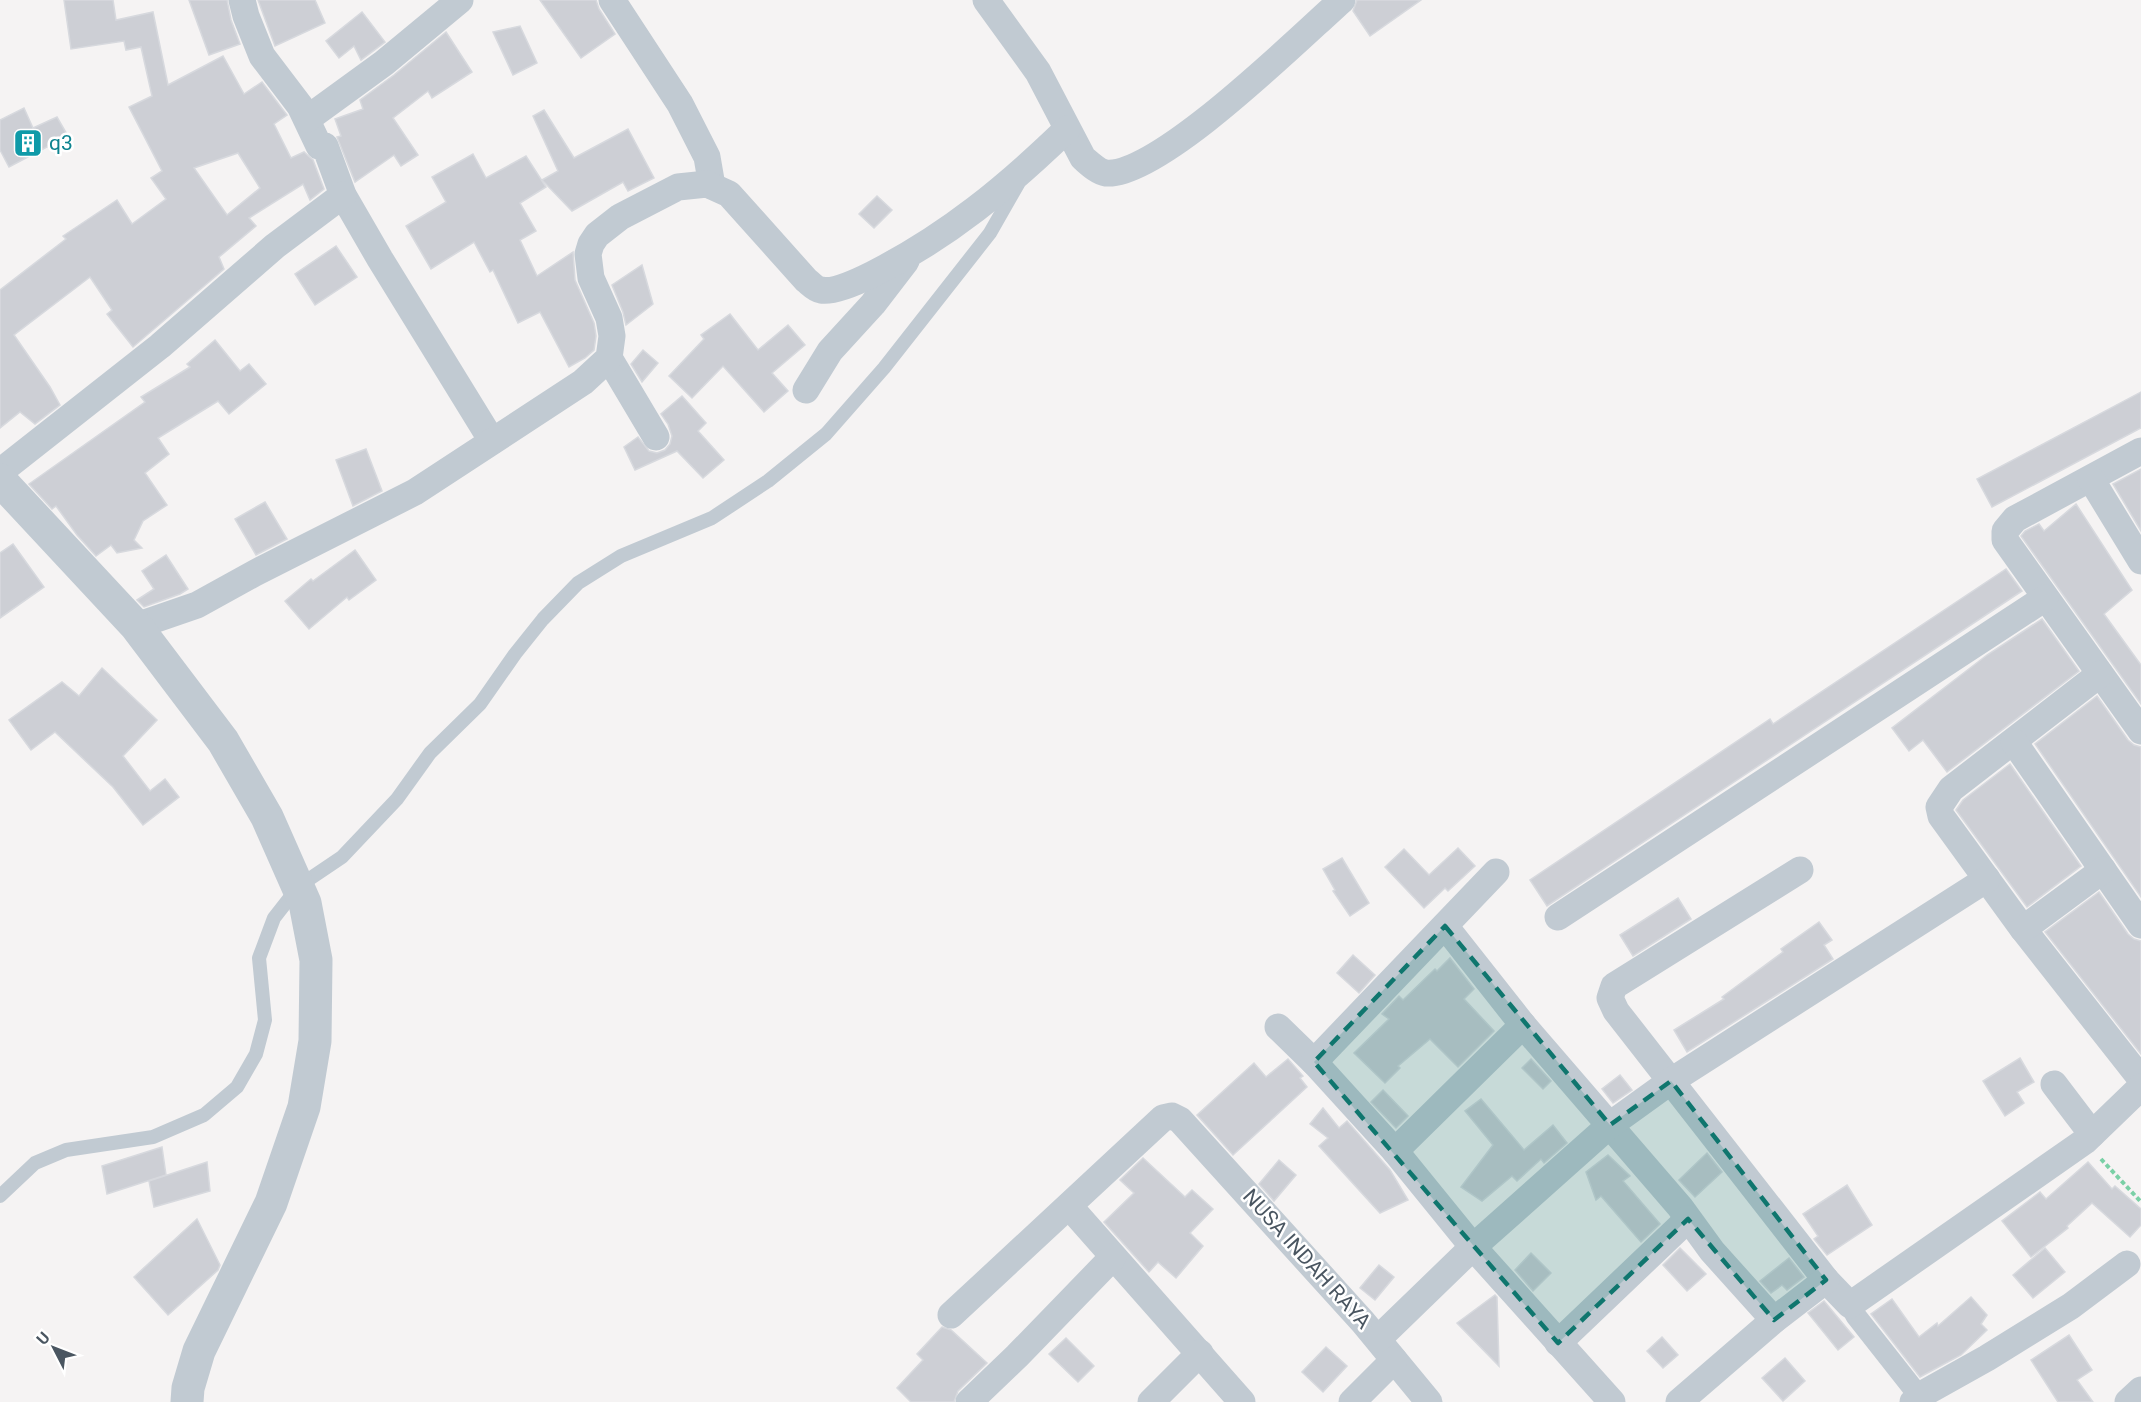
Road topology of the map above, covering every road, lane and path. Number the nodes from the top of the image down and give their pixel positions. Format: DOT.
graph roads {
  1 [pos="242,0"];
  2 [pos="460,0"];
  3 [pos="612,0"];
  4 [pos="986,0"];
  5 [pos="1342,0"];
  6 [pos="308,119"];
  7 [pos="1067,129"];
  8 [pos="1028,166"];
  9 [pos="712,186"];
  10 [pos="343,195"];
  11 [pos="910,255"];
  12 [pos="609,358"];
  13 [pos="806,390"];
  14 [pos="656,437"];
  15 [pos="492,441"];
  16 [pos="2141,451"];
  17 [pos="0,472"];
  18 [pos="2091,479"];
  19 [pos="0,480"];
  20 [pos="2141,561"];
  21 [pos="2046,598"];
  22 [pos="136,626"];
  23 [pos="2100,674"];
  24 [pos="2141,731"];
  25 [pos="2014,742"];
  26 [pos="1800,870"];
  27 [pos="2103,870"];
  28 [pos="1496,872"];
  29 [pos="1987,879"];
  30 [pos="299,885"];
  31 [pos="1557,917"];
  32 [pos="2141,925"];
  33 [pos="1445,926"];
  34 [pos="2023,929"];
  35 [pos="1523,1025"];
  36 [pos="1278,1027"];
  37 [pos="1314,1062"];
  38 [pos="2141,1079"];
  39 [pos="1671,1081"];
  40 [pos="2054,1084"];
  41 [pos="2141,1087"];
  42 [pos="1610,1125"];
  43 [pos="2089,1138"];
  44 [pos="1395,1151"];
  45 [pos="0,1196"];
  46 [pos="2141,1202"];
  47 [pos="1069,1206"];
  48 [pos="1688,1219"];
  49 [pos="1473,1247"];
  50 [pos="1113,1257"];
  51 [pos="2127,1264"];
  52 [pos="1826,1281"];
  53 [pos="1850,1305"];
  54 [pos="951,1315"];
  55 [pos="1774,1320"];
  56 [pos="1558,1343"];
  57 [pos="1386,1350"];
  58 [pos="1200,1353"];
  59 [pos="2141,1390"];
  60 [pos="1915,1400"];
  61 [pos="187,1402"];
  62 [pos="969,1402"];
  63 [pos="1151,1402"];
  64 [pos="1242,1402"];
  65 [pos="1352,1402"];
  66 [pos="1429,1402"];
  67 [pos="1612,1402"];
  68 [pos="1679,1402"];
  69 [pos="2127,1402"];
  1 -- 6 [label="street"];
  2 -- 6 [label="street"];
  3 -- 9 [label="street"];
  4 -- 7 [label="street"];
  5 -- 7 [label="street"];
  6 -- 10 [label="street"];
  7 -- 8 [label="street"];
  8 -- 11 [label="street"];
  8 -- 30 [label="lane"];
  9 -- 11 [label="street"];
  9 -- 12 [label="street"];
  10 -- 15 [label="street"];
  10 -- 17 [label="street"];
  11 -- 13 [label="street"];
  12 -- 14 [label="street"];
  12 -- 15 [label="street"];
  15 -- 22 [label="street"];
  16 -- 18 [label="street"];
  18 -- 20 [label="street"];
  18 -- 21 [label="street"];
  19 -- 22 [label="street"];
  21 -- 23 [label="street"];
  21 -- 31 [label="street"];
  22 -- 30 [label="street"];
  23 -- 24 [label="street"];
  23 -- 25 [label="street"];
  25 -- 27 [label="street"];
  25 -- 29 [label="street"];
  26 -- 39 [label="street"];
  27 -- 32 [label="street"];
  27 -- 34 [label="street"];
  28 -- 33 [label="street"];
  29 -- 34 [label="street"];
  29 -- 39 [label="street"];
  30 -- 45 [label="lane"];
  30 -- 61 [label="street"];
  33 -- 35 [label="street"];
  33 -- 37 [label="street"];
  34 -- 38 [label="street"];
  35 -- 42 [label="street"];
  35 -- 44 [label="street"];
  36 -- 37 [label="street"];
  37 -- 44 [label="street"];
  39 -- 42 [label="street"];
  39 -- 52 [label="street"];
  40 -- 43 [label="street"];
  41 -- 43 [label="street"];
  42 -- 48 [label="street"];
  42 -- 49 [label="street"];
  43 -- 46 [label="path"];
  43 -- 53 [label="street"];
  44 -- 49 [label="street"];
  47 -- 50 [label="street"];
  47 -- 54 [label="street"];
  47 -- 57 [label="street, NUSA INDAH RAYA"];
  48 -- 55 [label="street"];
  48 -- 56 [label="street"];
  49 -- 56 [label="street"];
  49 -- 57 [label="street"];
  50 -- 58 [label="street"];
  50 -- 62 [label="street"];
  51 -- 60 [label="street"];
  52 -- 53 [label="street"];
  52 -- 55 [label="street"];
  53 -- 60 [label="street"];
  55 -- 68 [label="street"];
  56 -- 67 [label="street"];
  57 -- 65 [label="street"];
  57 -- 66 [label="street, NUSA INDAH RAYA"];
  58 -- 63 [label="street"];
  58 -- 64 [label="street"];
  59 -- 69 [label="street"];
}
